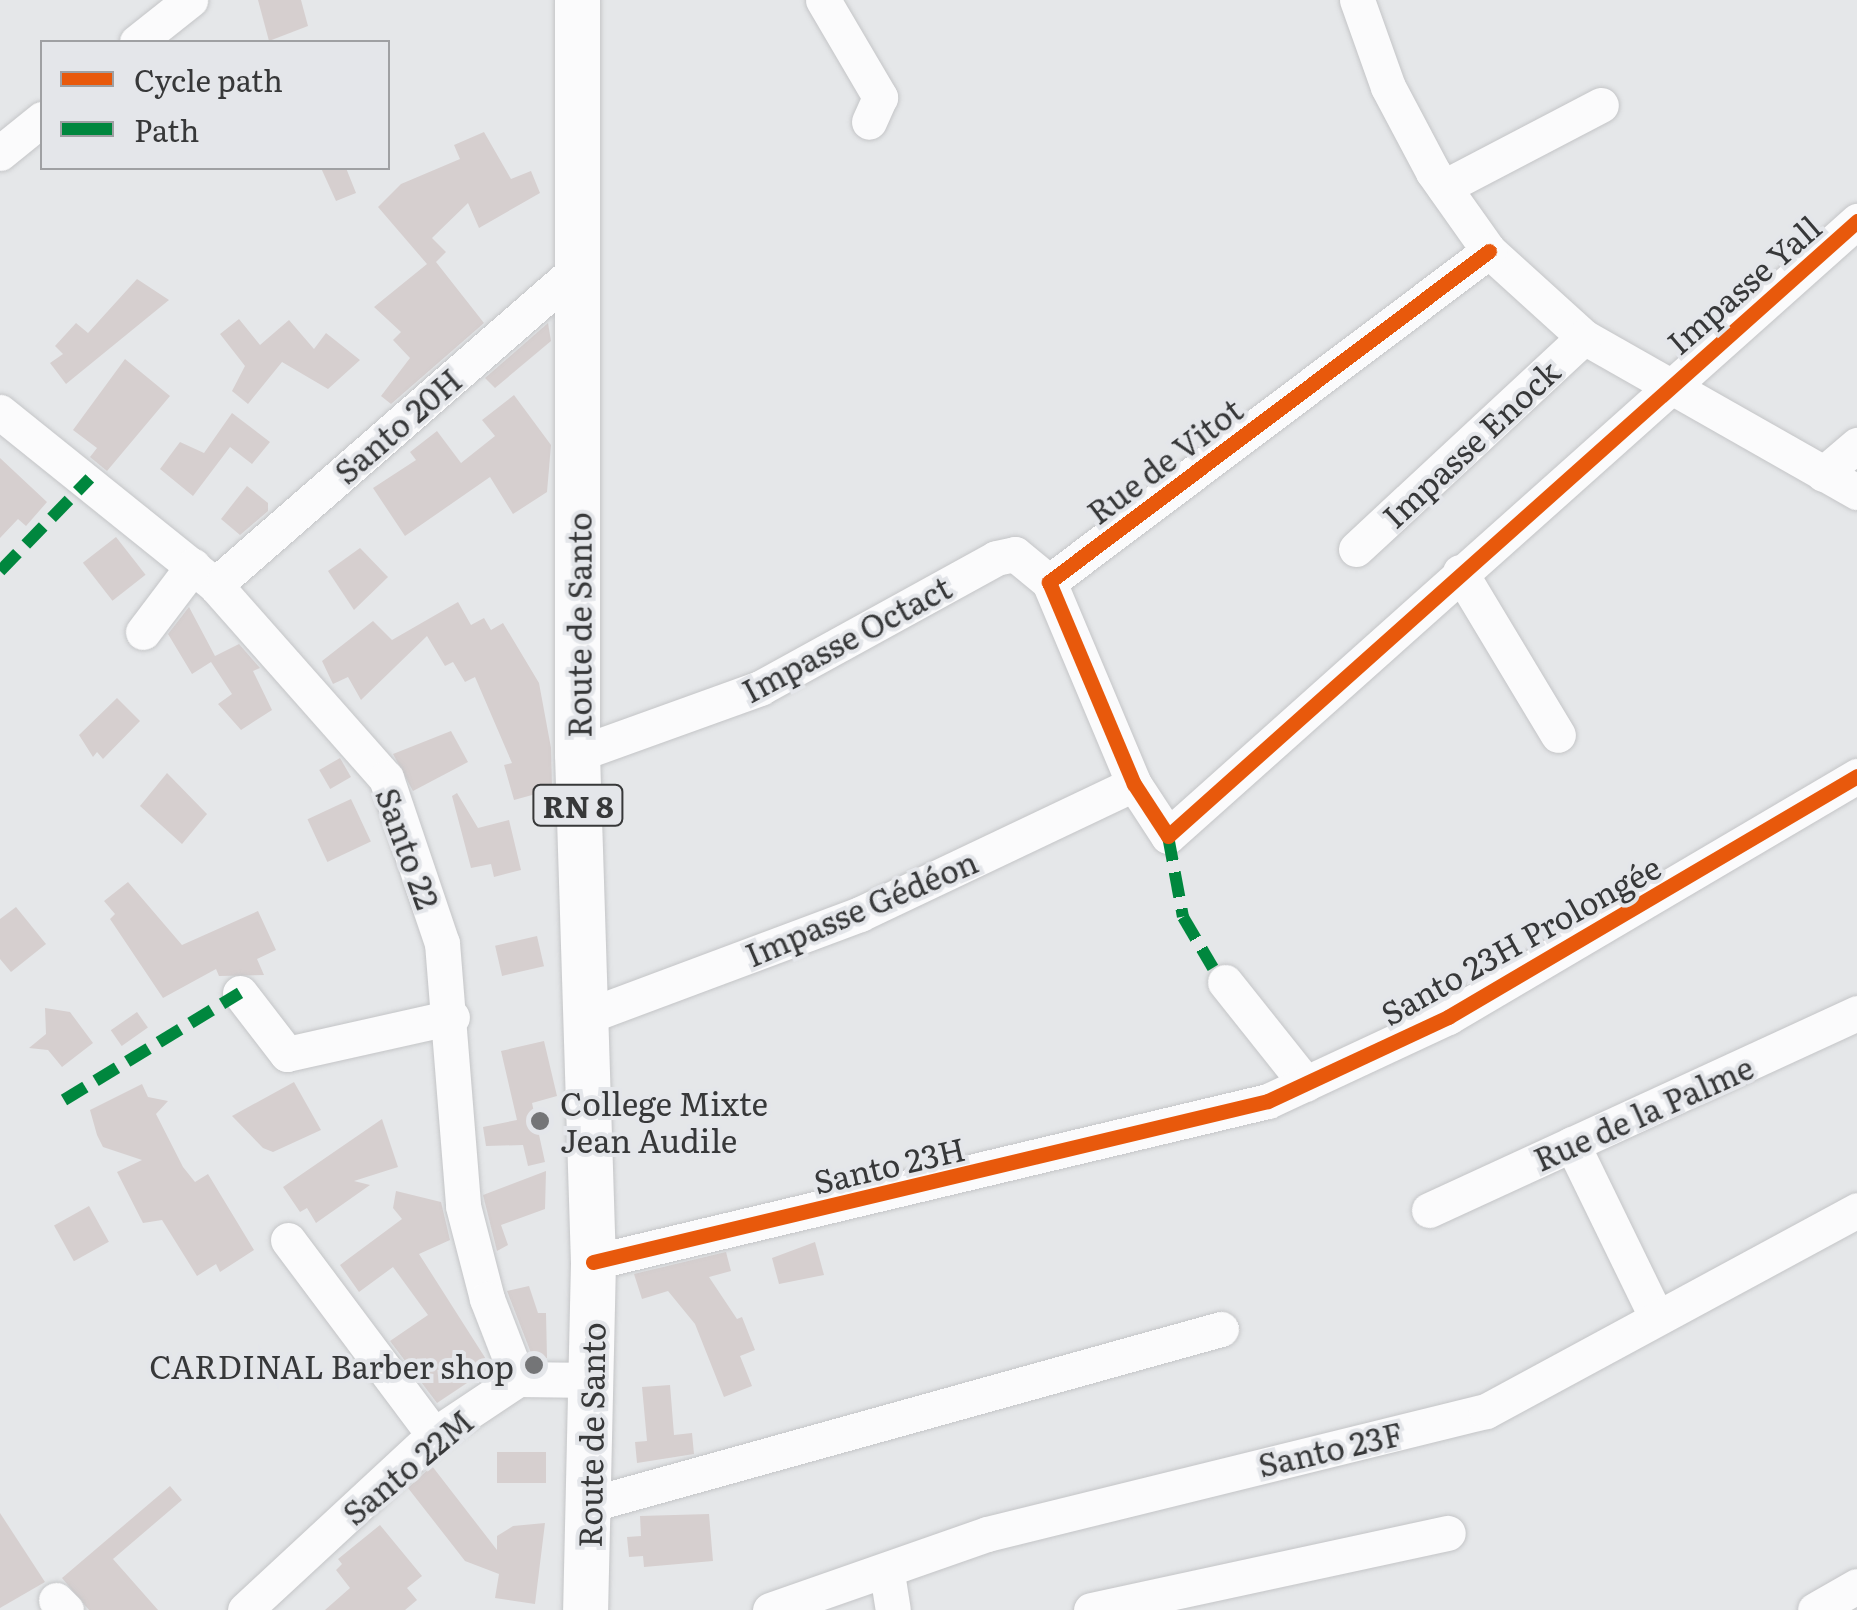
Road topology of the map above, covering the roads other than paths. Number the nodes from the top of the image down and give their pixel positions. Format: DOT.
graph roads {
  1 [pos="190,0"];
  2 [pos="576,0"];
  3 [pos="823,0"];
  4 [pos="1357,0"];
  5 [pos="140,40"];
  6 [pos="1601,106"];
  7 [pos="40,120"];
  8 [pos="869,122"];
  9 [pos="0,153"];
  10 [pos="1444,188"];
  11 [pos="1857,222"];
  12 [pos="1488,252"];
  13 [pos="580,267"];
  14 [pos="1584,338"];
  15 [pos="1664,388"];
  16 [pos="0,412"];
  17 [pos="1857,445"];
  18 [pos="1823,474"];
  19 [pos="1857,492"];
  20 [pos="1356,549"];
  21 [pos="1460,572"];
  22 [pos="204,575"];
  23 [pos="1048,582"];
  24 [pos="143,632"];
  25 [pos="1558,735"];
  26 [pos="577,754"];
  27 [pos="1857,776"];
  28 [pos="1134,784"];
  29 [pos="1225,982"];
  30 [pos="240,993"];
  31 [pos="1857,1013"];
  32 [pos="452,1017"];
  33 [pos="582,1018"];
  34 [pos="1306,1084"];
  35 [pos="1197,1120"];
  36 [pos="1572,1144"];
  37 [pos="1429,1210"];
  38 [pos="1857,1210"];
  39 [pos="288,1240"];
  40 [pos="593,1262"];
  41 [pos="1656,1314"];
  42 [pos="1221,1329"];
  43 [pos="518,1379"];
  44 [pos="592,1380"];
  45 [pos="434,1435"];
  46 [pos="588,1504"];
  47 [pos="1448,1533"];
  48 [pos="887,1573"];
  49 [pos="1857,1586"];
  50 [pos="245,1610"];
  51 [pos="585,1610"];
  52 [pos="770,1610"];
  53 [pos="893,1610"];
  54 [pos="1092,1610"];
  55 [pos="1815,1610"];
  1 -- 5 [label="street"];
  2 -- 13 [label="main road, Route de Santo / RN 8"];
  3 -- 8 [label="street"];
  4 -- 10 [label="street"];
  6 -- 10 [label="street"];
  7 -- 9 [label="street"];
  10 -- 12 [label="street"];
  11 -- 15 [label="street, Impasse Yall"];
  12 -- 14 [label="street"];
  12 -- 23 [label="street, Rue de Vitot"];
  13 -- 22 [label="street, Santo 20H"];
  13 -- 26 [label="main road, Route de Santo / RN 8"];
  14 -- 15 [label="street"];
  14 -- 20 [label="street, Impasse Enock"];
  15 -- 18 [label="street"];
  15 -- 21 [label="street, Impasse Yall"];
  16 -- 22 [label="street, Santo 22"];
  17 -- 18 [label="street"];
  18 -- 19 [label="street"];
  21 -- 25 [label="street"];
  21 -- 28 [label="street, Impasse Yall"];
  22 -- 24 [label="street, Santo 20H"];
  22 -- 32 [label="street, Santo 22"];
  23 -- 26 [label="street, Impasse Octact"];
  23 -- 28 [label="street"];
  26 -- 33 [label="main road, Route de Santo / RN 8"];
  27 -- 34 [label="street, Santo 23H Prolongée"];
  28 -- 33 [label="street, Impasse Gédéon"];
  29 -- 34 [label="street"];
  30 -- 32 [label="street"];
  31 -- 36 [label="street, Rue de la Palme"];
  32 -- 43 [label="street, Santo 22"];
  33 -- 40 [label="main road, Route de Santo / RN 8"];
  34 -- 35 [label="street, Santo 23H Prolongée"];
  35 -- 40 [label="street, Santo 23H"];
  36 -- 37 [label="street, Rue de la Palme"];
  36 -- 41 [label="street"];
  38 -- 41 [label="street, Santo 23F"];
  39 -- 45 [label="street"];
  40 -- 44 [label="main road, Route de Santo / RN 8"];
  41 -- 48 [label="street, Santo 23F"];
  42 -- 46 [label="street"];
  43 -- 44 [label="street"];
  43 -- 45 [label="street, Santo 22M"];
  44 -- 46 [label="main road, Route de Santo / RN 8"];
  45 -- 50 [label="street, Santo 22M"];
  46 -- 51 [label="main road, Route de Santo / RN 8"];
  47 -- 54 [label="street"];
  48 -- 52 [label="street, Santo 23F"];
  48 -- 53 [label="street"];
  49 -- 55 [label="street"];
}
